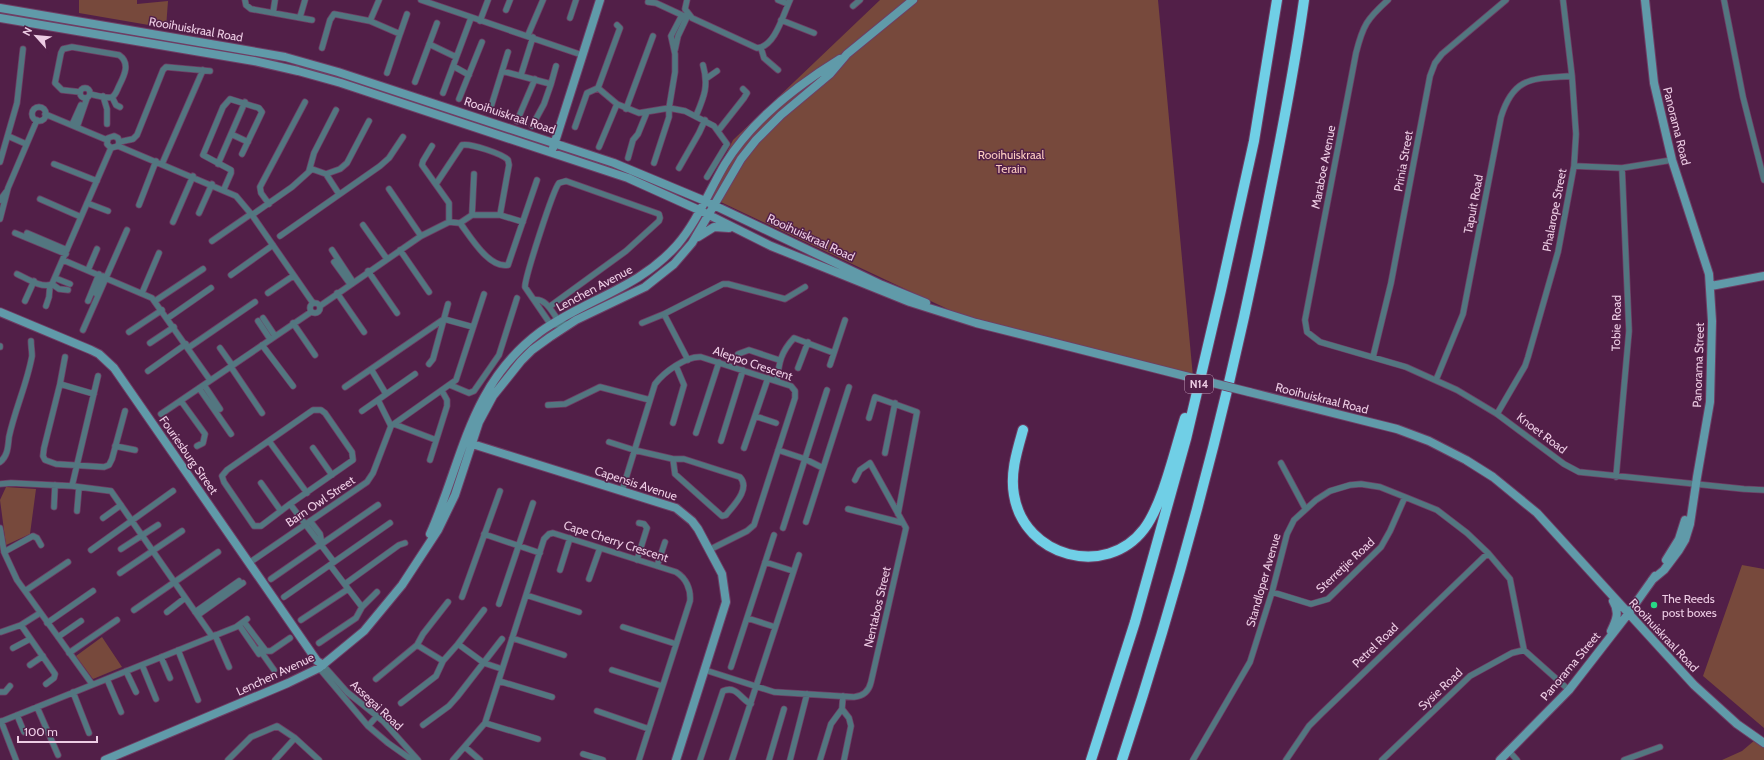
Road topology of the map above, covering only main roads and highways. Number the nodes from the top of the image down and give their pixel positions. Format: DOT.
graph roads {
  1 [pos="600,0"];
  2 [pos="913,0"];
  3 [pos="1277,0"];
  4 [pos="1304,0"];
  5 [pos="1645,0"];
  6 [pos="0,8"];
  7 [pos="0,18"];
  8 [pos="848,54"];
  9 [pos="554,142"];
  10 [pos="551,152"];
  11 [pos="705,201"];
  12 [pos="715,206"];
  13 [pos="700,210"];
  14 [pos="710,215"];
  15 [pos="740,231"];
  16 [pos="1232,239"];
  17 [pos="692,243"];
  18 [pos="1702,255"];
  19 [pos="1764,276"];
  20 [pos="1710,286"];
  21 [pos="0,312"];
  22 [pos="987,325"];
  23 [pos="1023,430"];
  24 [pos="468,442"];
  25 [pos="1604,587"];
  26 [pos="1629,612"];
  27 [pos="1604,644"];
  28 [pos="320,665"];
  29 [pos="1764,744"];
  30 [pos="105,760"];
  31 [pos="676,760"];
  32 [pos="1091,760"];
  33 [pos="1122,760"];
  34 [pos="1500,760"];
  1 -- 9 [label="main road"];
  2 -- 8 [label="main road, Lenchen Avenue"];
  3 -- 16 [label="highway, N14"];
  4 -- 33 [label="highway, N14"];
  5 -- 18 [label="main road, Panorama Road"];
  6 -- 9 [label="main road, Rooihuiskraal Road"];
  7 -- 10 [label="main road, Rooihuiskraal Road"];
  8 -- 11 [label="main road, Lenchen Avenue"];
  8 -- 12 [label="main road, Lenchen Avenue"];
  9 -- 10 [label="main road"];
  9 -- 11 [label="main road, Rooihuiskraal Road"];
  10 -- 13 [label="main road, Rooihuiskraal Road"];
  11 -- 12 [label="main road, Rooihuiskraal Road"];
  11 -- 13 [label="main road, Lenchen Avenue"];
  12 -- 14 [label="main road, Lenchen Avenue"];
  12 -- 22 [label="main road, Rooihuiskraal Road"];
  13 -- 14 [label="main road, Rooihuiskraal Road"];
  13 -- 24 [label="main road, Lenchen Avenue"];
  14 -- 15 [label="main road, Rooihuiskraal Road"];
  14 -- 17 [label="main road, Lenchen Avenue"];
  15 -- 17 [label="main road"];
  15 -- 22 [label="main road, Rooihuiskraal Road"];
  16 -- 23 [label="highway"];
  16 -- 32 [label="highway, N14"];
  17 -- 24 [label="main road, Lenchen Avenue"];
  18 -- 20 [label="main road, Panorama Street"];
  19 -- 20 [label="main road"];
  20 -- 26 [label="main road, Panorama Street"];
  21 -- 28 [label="main road, Fouriesburg Street"];
  22 -- 25 [label="main road, Rooihuiskraal Road, bridge"];
  24 -- 28 [label="main road, Lenchen Avenue"];
  24 -- 31 [label="main road, Capensis Avenue"];
  25 -- 26 [label="main road, Rooihuiskraal Road"];
  25 -- 27 [label="main road"];
  26 -- 27 [label="main road, Panorama Street"];
  26 -- 29 [label="main road, Rooihuiskraal Road"];
  27 -- 34 [label="main road, Panorama Street"];
  28 -- 30 [label="main road, Lenchen Avenue"];
}
